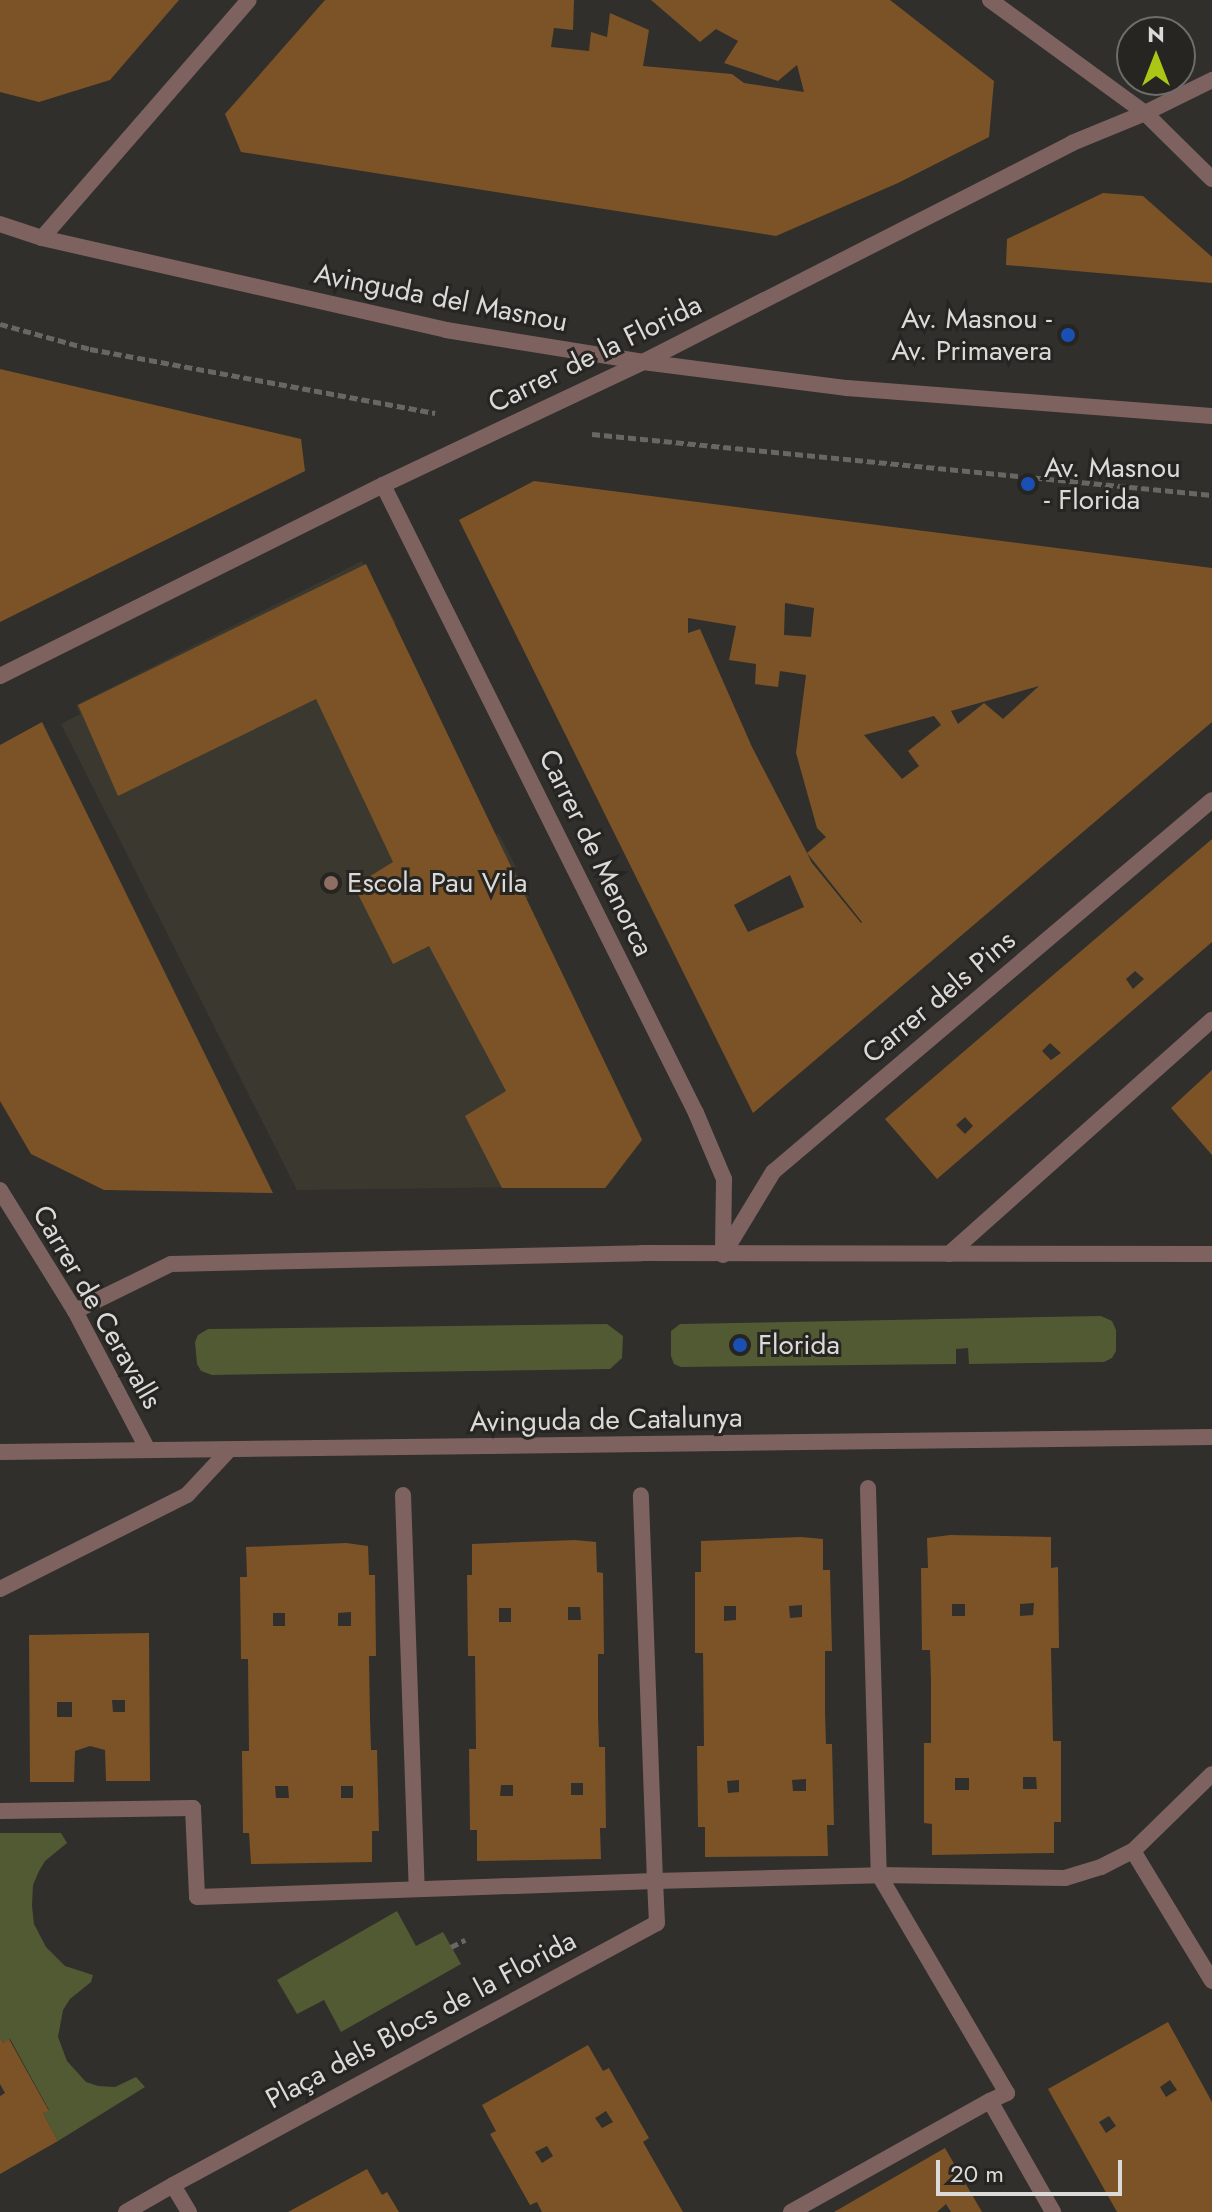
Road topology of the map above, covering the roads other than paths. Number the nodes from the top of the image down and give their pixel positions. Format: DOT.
graph roads {
  1 [pos="249,0"];
  2 [pos="990,0"];
  3 [pos="1212,80"];
  4 [pos="1145,113"];
  5 [pos="1212,179"];
  6 [pos="0,224"];
  7 [pos="42,238"];
  8 [pos="643,362"];
  9 [pos="1212,416"];
  10 [pos="383,485"];
  11 [pos="0,676"];
  12 [pos="1212,800"];
  13 [pos="1212,1020"];
  14 [pos="0,1190"];
  15 [pos="949,1254"];
  16 [pos="1212,1254"];
  17 [pos="723,1255"];
  18 [pos="75,1311"];
  19 [pos="1212,1437"];
  20 [pos="148,1450"];
  21 [pos="228,1451"];
  22 [pos="0,1452"];
  23 [pos="868,1488"];
  24 [pos="403,1495"];
  25 [pos="641,1495"];
  26 [pos="0,1589"];
  27 [pos="1212,1774"];
  28 [pos="0,1811"];
  29 [pos="1133,1851"];
  30 [pos="879,1875"];
  31 [pos="655,1881"];
  32 [pos="417,1889"];
  33 [pos="1212,1981"];
  34 [pos="990,2101"];
  35 [pos="173,2185"];
  36 [pos="126,2212"];
  37 [pos="189,2212"];
  38 [pos="791,2212"];
  39 [pos="1053,2212"];
  1 -- 7 [label="street"];
  2 -- 4 [label="street"];
  3 -- 4 [label="street, Carrer de la Florida"];
  4 -- 5 [label="street"];
  4 -- 8 [label="street, Carrer de la Florida"];
  6 -- 7 [label="street, Avinguda del Masnou"];
  7 -- 8 [label="street, Avinguda del Masnou"];
  8 -- 9 [label="street, Avinguda del Masnou"];
  8 -- 10 [label="street, Carrer de la Florida"];
  10 -- 11 [label="street, Carrer de la Florida"];
  10 -- 17 [label="street, Carrer de Menorca"];
  12 -- 17 [label="street, Carrer dels Pins"];
  13 -- 15 [label="street"];
  14 -- 18 [label="street, Carrer de Ceravalls"];
  15 -- 16 [label="street"];
  15 -- 17 [label="street"];
  17 -- 18 [label="street"];
  18 -- 20 [label="street, Carrer de Ceravalls"];
  19 -- 21 [label="street, Avinguda de Catalunya"];
  20 -- 21 [label="street, Avinguda de Catalunya"];
  20 -- 22 [label="street, Avinguda de Catalunya"];
  21 -- 26 [label="street"];
  23 -- 30 [label="street"];
  24 -- 32 [label="street"];
  25 -- 31 [label="street, Plaça dels Blocs de la Florida"];
  27 -- 29 [label="street, Plaça dels Blocs de la Florida"];
  28 -- 32 [label="street, Plaça dels Blocs de la Florida"];
  29 -- 30 [label="street, Plaça dels Blocs de la Florida"];
  29 -- 33 [label="street"];
  30 -- 31 [label="street, Plaça dels Blocs de la Florida"];
  30 -- 34 [label="street"];
  31 -- 32 [label="street, Plaça dels Blocs de la Florida"];
  31 -- 35 [label="street, Plaça dels Blocs de la Florida"];
  34 -- 38 [label="street"];
  34 -- 39 [label="street"];
  35 -- 36 [label="street, Plaça dels Blocs de la Florida"];
  35 -- 37 [label="street"];
}
